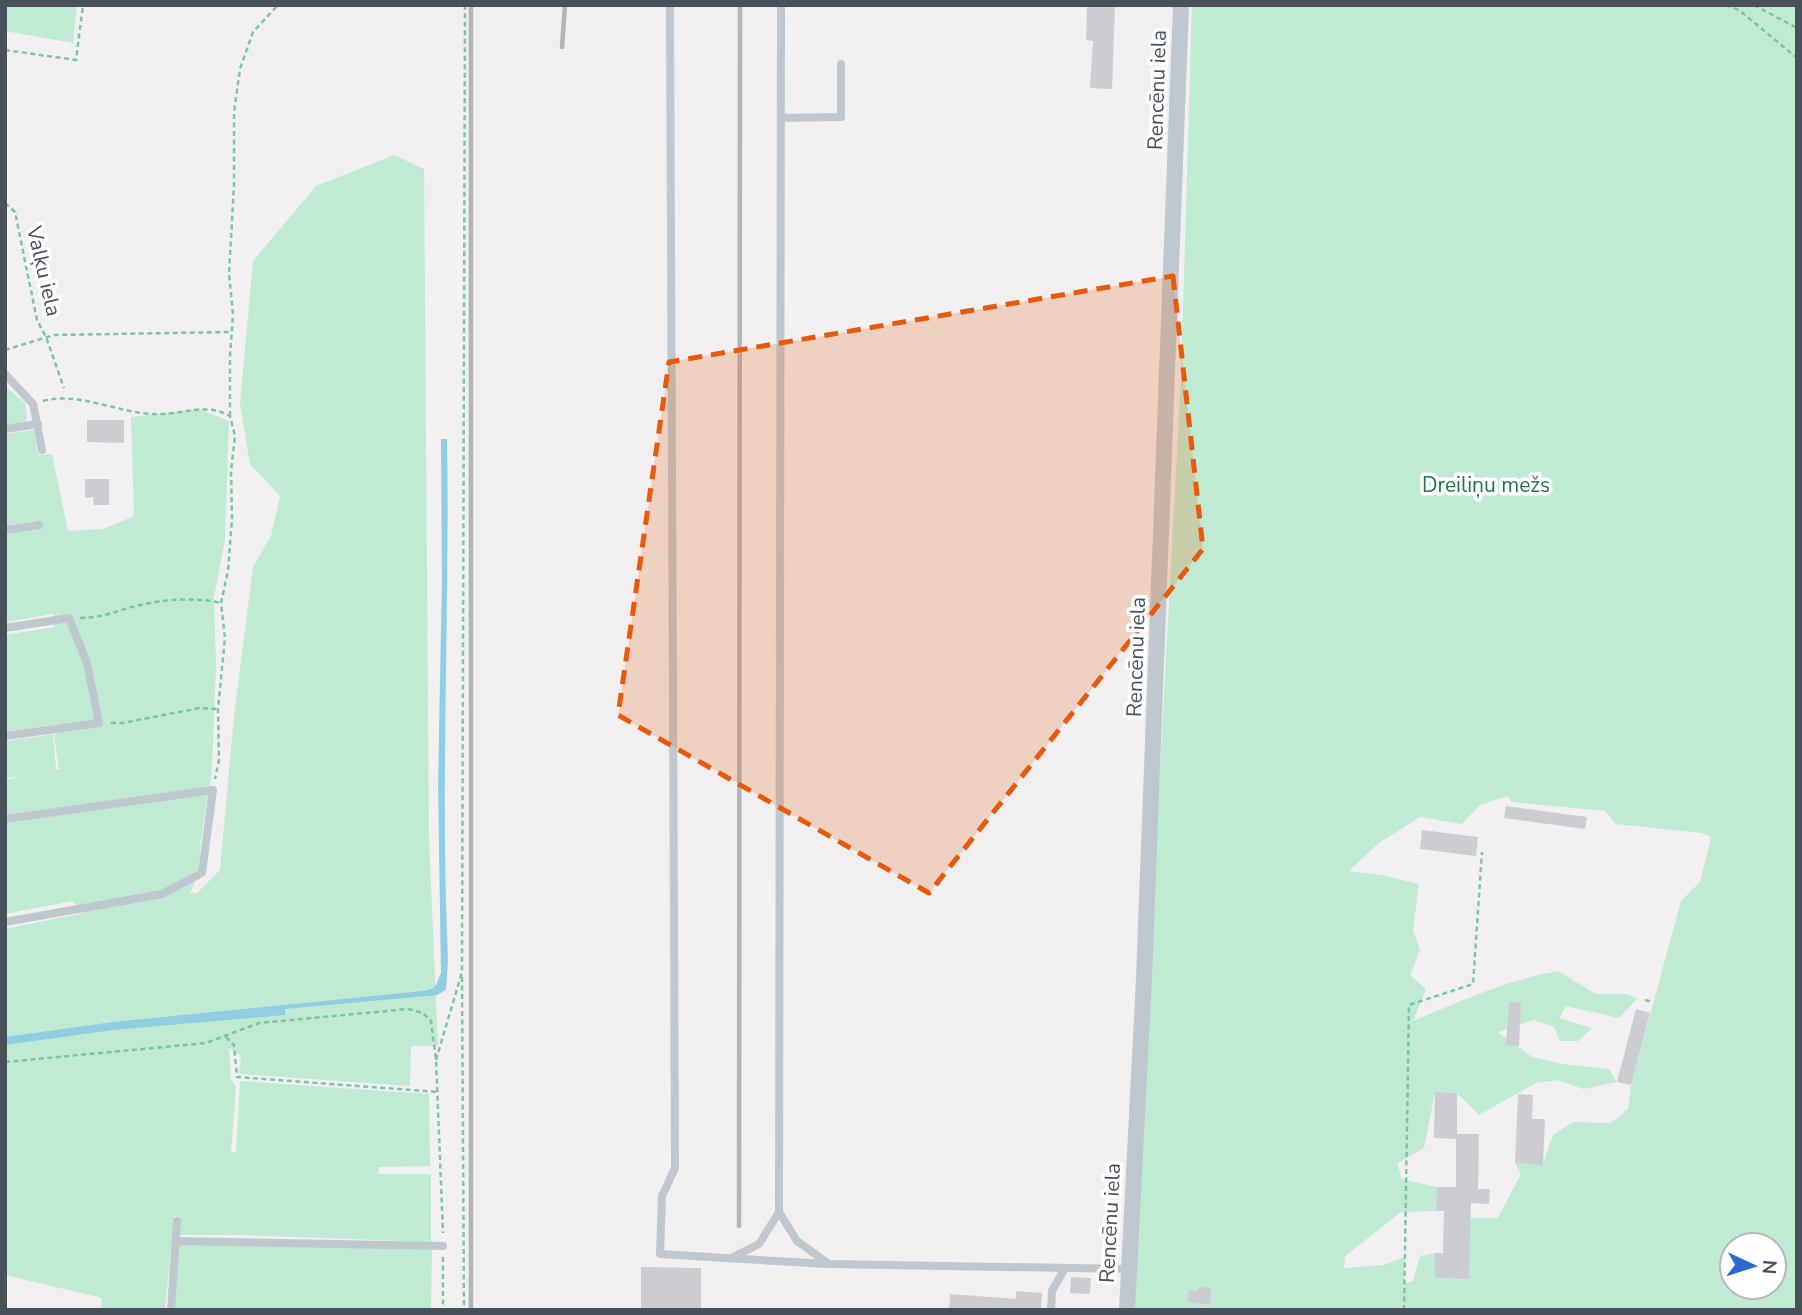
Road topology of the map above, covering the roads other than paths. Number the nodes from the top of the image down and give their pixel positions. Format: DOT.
graph roads {
  1 [pos="670,5"];
  2 [pos="781,5"];
  3 [pos="1181,5"];
  4 [pos="841,64"];
  5 [pos="781,118"];
  6 [pos="5,374"];
  7 [pos="38,425"];
  8 [pos="5,429"];
  9 [pos="42,450"];
  10 [pos="38,525"];
  11 [pos="5,530"];
  12 [pos="5,628"];
  13 [pos="5,736"];
  14 [pos="5,819"];
  15 [pos="5,922"];
  16 [pos="779,1212"];
  17 [pos="177,1221"];
  18 [pos="176,1241"];
  19 [pos="443,1246"];
  20 [pos="732,1258"];
  21 [pos="829,1264"];
  22 [pos="1065,1268"];
  23 [pos="1129,1269"];
  24 [pos="171,1310"];
  25 [pos="1051,1310"];
  26 [pos="1127,1310"];
  1 -- 20 [label="lane"];
  2 -- 5 [label="lane"];
  3 -- 23 [label="street, Rencēnu iela"];
  4 -- 5 [label="lane"];
  5 -- 16 [label="lane"];
  6 -- 7 [label="lane"];
  7 -- 8 [label="lane"];
  7 -- 9 [label="lane"];
  10 -- 11 [label="lane"];
  12 -- 13 [label="lane"];
  14 -- 15 [label="lane"];
  16 -- 20 [label="lane"];
  16 -- 21 [label="lane"];
  17 -- 18 [label="lane"];
  18 -- 19 [label="lane"];
  18 -- 24 [label="lane"];
  20 -- 21 [label="lane"];
  21 -- 22 [label="lane"];
  22 -- 23 [label="lane"];
  22 -- 25 [label="lane"];
  23 -- 26 [label="street, Rencēnu iela"];
}
